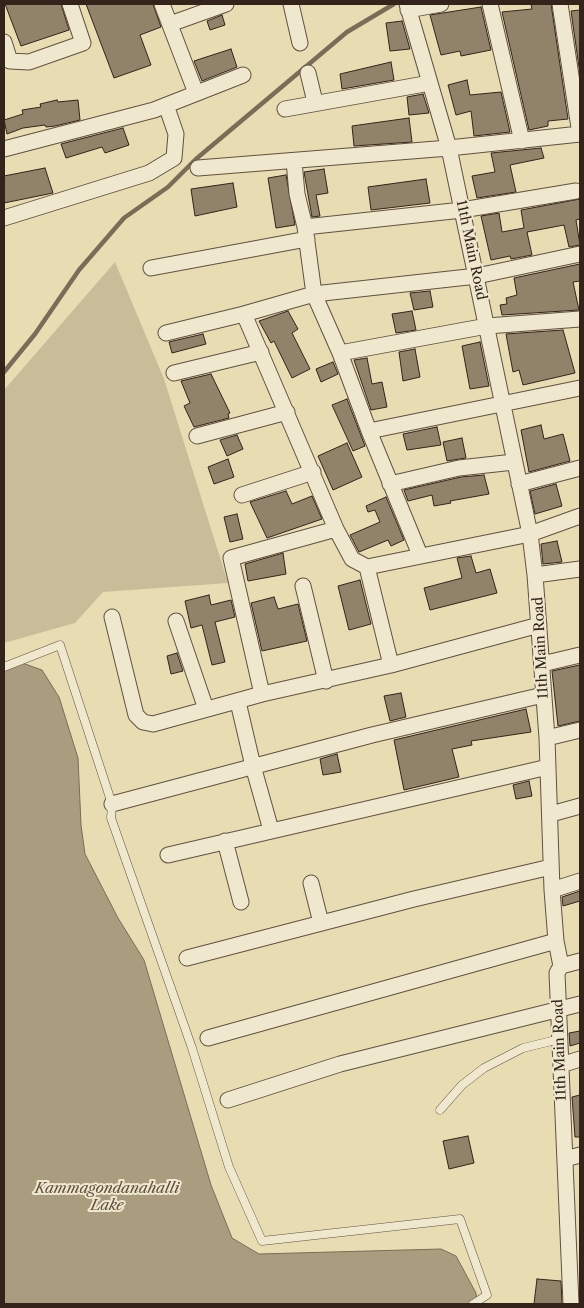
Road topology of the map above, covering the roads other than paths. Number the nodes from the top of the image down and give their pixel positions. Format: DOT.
graph roads {
  1 [pos="70,4"];
  2 [pos="162,4"];
  3 [pos="226,4"];
  4 [pos="291,4"];
  5 [pos="441,4"];
  6 [pos="490,4"];
  7 [pos="560,4"];
  8 [pos="408,7"];
  9 [pos="170,24"];
  10 [pos="4,42"];
  11 [pos="300,43"];
  12 [pos="7,62"];
  13 [pos="308,73"];
  14 [pos="243,75"];
  15 [pos="430,83"];
  16 [pos="196,93"];
  17 [pos="315,102"];
  18 [pos="166,105"];
  19 [pos="285,109"];
  20 [pos="580,134"];
  21 [pos="522,140"];
  22 [pos="449,148"];
  23 [pos="4,149"];
  24 [pos="294,161"];
  25 [pos="198,168"];
  26 [pos="576,191"];
  27 [pos="462,210"];
  28 [pos="4,218"];
  29 [pos="306,233"];
  30 [pos="580,254"];
  31 [pos="151,268"];
  32 [pos="476,276"];
  33 [pos="314,294"];
  34 [pos="244,314"];
  35 [pos="580,319"];
  36 [pos="487,326"];
  37 [pos="166,333"];
  38 [pos="261,352"];
  39 [pos="340,353"];
  40 [pos="174,373"];
  41 [pos="580,388"];
  42 [pos="503,402"];
  43 [pos="287,412"];
  44 [pos="369,431"];
  45 [pos="197,436"];
  46 [pos="514,462"];
  47 [pos="580,468"];
  48 [pos="313,472"];
  49 [pos="390,484"];
  50 [pos="519,484"];
  51 [pos="242,494"];
  52 [pos="580,516"];
  53 [pos="336,529"];
  54 [pos="530,534"];
  55 [pos="420,554"];
  56 [pos="367,566"];
  57 [pos="580,569"];
  58 [pos="536,575"];
  59 [pos="302,586"];
  60 [pos="112,617"];
  61 [pos="176,621"];
  62 [pos="538,625"];
  63 [pos="580,655"];
  64 [pos="542,664"];
  65 [pos="391,665"];
  66 [pos="4,667"];
  67 [pos="326,681"];
  68 [pos="262,694"];
  69 [pos="543,695"];
  70 [pos="238,702"];
  71 [pos="206,709"];
  72 [pos="580,730"];
  73 [pos="547,738"];
  74 [pos="253,766"];
  75 [pos="548,767"];
  76 [pos="112,804"];
  77 [pos="580,806"];
  78 [pos="551,814"];
  79 [pos="271,830"];
  80 [pos="225,841"];
  81 [pos="168,855"];
  82 [pos="551,867"];
  83 [pos="580,881"];
  84 [pos="310,883"];
  85 [pos="552,890"];
  86 [pos="242,902"];
  87 [pos="321,923"];
  88 [pos="556,941"];
  89 [pos="187,958"];
  90 [pos="580,961"];
  91 [pos="561,966"];
  92 [pos="580,1004"];
  93 [pos="558,1008"];
  94 [pos="208,1038"];
  95 [pos="560,1039"];
  96 [pos="580,1059"];
  97 [pos="561,1065"];
  98 [pos="228,1100"];
  99 [pos="440,1110"];
  100 [pos="580,1155"];
  101 [pos="565,1159"];
  102 [pos="574,1238"];
  103 [pos="473,1304"];
  104 [pos="571,1304"];
  1 -- 12 [label="street"];
  2 -- 9 [label="street"];
  3 -- 9 [label="street"];
  4 -- 11 [label="street"];
  5 -- 8 [label="street"];
  6 -- 21 [label="street"];
  7 -- 20 [label="street"];
  8 -- 15 [label="street, 11th Main Road"];
  9 -- 16 [label="street"];
  10 -- 12 [label="street"];
  13 -- 17 [label="street"];
  14 -- 16 [label="street"];
  15 -- 17 [label="street"];
  15 -- 22 [label="street, 11th Main Road"];
  16 -- 18 [label="street"];
  17 -- 19 [label="street"];
  18 -- 23 [label="street"];
  18 -- 28 [label="street"];
  20 -- 21 [label="street"];
  21 -- 22 [label="street"];
  22 -- 24 [label="street"];
  22 -- 27 [label="street, 11th Main Road"];
  24 -- 25 [label="street"];
  24 -- 29 [label="street"];
  26 -- 27 [label="street"];
  27 -- 29 [label="street"];
  27 -- 32 [label="street, 11th Main Road"];
  29 -- 31 [label="street"];
  29 -- 33 [label="street"];
  30 -- 32 [label="street"];
  32 -- 33 [label="street"];
  32 -- 36 [label="street, 11th Main Road"];
  33 -- 34 [label="street"];
  33 -- 39 [label="street"];
  34 -- 37 [label="street"];
  34 -- 38 [label="street"];
  35 -- 36 [label="street"];
  36 -- 39 [label="street"];
  36 -- 42 [label="street, 11th Main Road"];
  38 -- 40 [label="street"];
  38 -- 43 [label="street"];
  39 -- 44 [label="street"];
  41 -- 42 [label="street"];
  42 -- 44 [label="street"];
  42 -- 46 [label="street, 11th Main Road"];
  43 -- 45 [label="street"];
  43 -- 48 [label="street"];
  44 -- 49 [label="street"];
  46 -- 49 [label="street"];
  46 -- 50 [label="street, 11th Main Road"];
  47 -- 50 [label="street"];
  48 -- 51 [label="street"];
  48 -- 53 [label="street"];
  49 -- 55 [label="street"];
  50 -- 54 [label="street, 11th Main Road"];
  52 -- 54 [label="street"];
  53 -- 56 [label="street"];
  53 -- 68 [label="street"];
  54 -- 55 [label="street"];
  54 -- 58 [label="street, 11th Main Road"];
  55 -- 56 [label="street"];
  56 -- 65 [label="street"];
  57 -- 58 [label="street"];
  58 -- 62 [label="street, 11th Main Road"];
  59 -- 67 [label="street"];
  60 -- 71 [label="street"];
  61 -- 71 [label="street"];
  62 -- 64 [label="street, 11th Main Road"];
  62 -- 65 [label="street"];
  63 -- 64 [label="street"];
  64 -- 69 [label="street, 11th Main Road"];
  65 -- 67 [label="street"];
  66 -- 76 [label="lane"];
  67 -- 68 [label="street"];
  68 -- 70 [label="street"];
  69 -- 73 [label="street, 11th Main Road"];
  69 -- 74 [label="street"];
  70 -- 71 [label="street"];
  70 -- 74 [label="street"];
  72 -- 73 [label="street"];
  73 -- 75 [label="street, 11th Main Road"];
  74 -- 76 [label="street"];
  74 -- 79 [label="street"];
  75 -- 78 [label="street, 11th Main Road"];
  75 -- 79 [label="street"];
  76 -- 103 [label="lane"];
  77 -- 78 [label="street"];
  78 -- 82 [label="street, 11th Main Road"];
  79 -- 80 [label="street"];
  80 -- 81 [label="street"];
  80 -- 86 [label="street"];
  82 -- 85 [label="street, 11th Main Road"];
  82 -- 87 [label="street"];
  83 -- 85 [label="street"];
  84 -- 87 [label="street"];
  85 -- 88 [label="street, 11th Main Road"];
  87 -- 89 [label="street"];
  88 -- 91 [label="street, 11th Main Road"];
  88 -- 94 [label="street"];
  90 -- 91 [label="street"];
  91 -- 93 [label="street, 11th Main Road"];
  92 -- 93 [label="street"];
  93 -- 95 [label="street, 11th Main Road"];
  93 -- 98 [label="street"];
  95 -- 97 [label="street, 11th Main Road"];
  95 -- 99 [label="lane"];
  96 -- 97 [label="street"];
  97 -- 101 [label="street, 11th Main Road"];
  100 -- 101 [label="street"];
  101 -- 102 [label="street, 11th Main Road"];
  102 -- 104 [label="street, 11th Main Road"];
}
